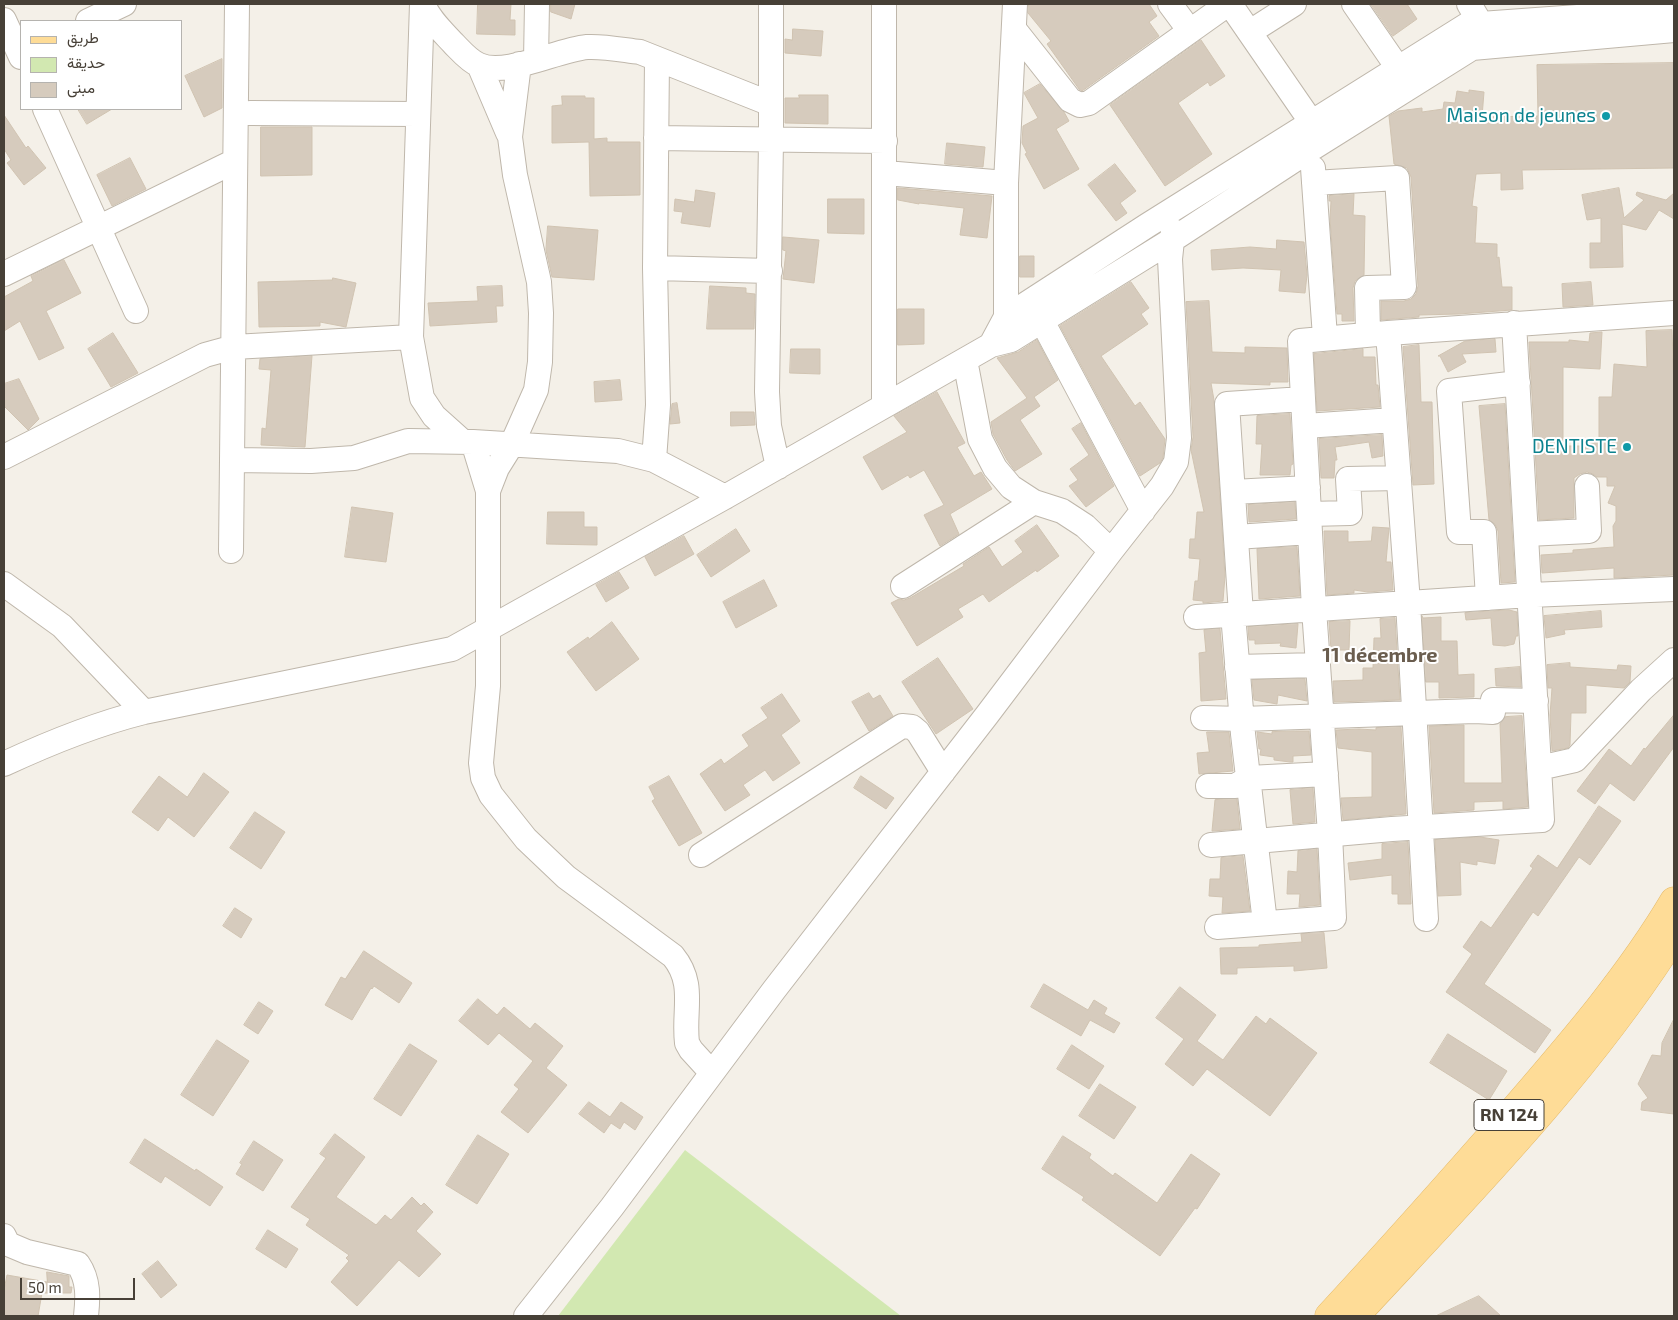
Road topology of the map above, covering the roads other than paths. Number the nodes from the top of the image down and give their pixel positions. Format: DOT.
graph roads {
  1 [pos="124,4"];
  2 [pos="237,4"];
  3 [pos="422,4"];
  4 [pos="537,4"];
  5 [pos="771,4"];
  6 [pos="884,4"];
  7 [pos="1015,4"];
  8 [pos="1170,4"];
  9 [pos="1229,4"];
  10 [pos="1294,4"];
  11 [pos="1354,4"];
  12 [pos="1469,4"];
  13 [pos="1582,10"];
  14 [pos="1674,10"];
  15 [pos="4,20"];
  16 [pos="90,20"];
  17 [pos="1481,24"];
  18 [pos="1014,29"];
  19 [pos="1674,30"];
  20 [pos="1190,31"];
  21 [pos="1250,32"];
  22 [pos="17,57"];
  23 [pos="657,59"];
  24 [pos="528,62"];
  25 [pos="479,66"];
  26 [pos="1398,68"];
  27 [pos="771,104"];
  28 [pos="45,110"];
  29 [pos="250,113"];
  30 [pos="418,114"];
  31 [pos="1312,123"];
  32 [pos="510,137"];
  33 [pos="656,138"];
  34 [pos="771,141"];
  35 [pos="885,141"];
  36 [pos="1312,149"];
  37 [pos="235,162"];
  38 [pos="885,173"];
  39 [pos="1006,183"];
  40 [pos="1314,183"];
  41 [pos="1172,227"];
  42 [pos="99,228"];
  43 [pos="655,268"];
  44 [pos="770,271"];
  45 [pos="4,274"];
  46 [pos="136,311"];
  47 [pos="1674,313"];
  48 [pos="1006,317"];
  49 [pos="1042,321"];
  50 [pos="1514,323"];
  51 [pos="1378,333"];
  52 [pos="411,337"];
  53 [pos="1325,337"];
  54 [pos="1001,343"];
  55 [pos="234,347"];
  56 [pos="965,360"];
  57 [pos="1518,383"];
  58 [pos="1303,398"];
  59 [pos="884,406"];
  60 [pos="1394,420"];
  61 [pos="1305,426"];
  62 [pos="468,442"];
  63 [pos="512,444"];
  64 [pos="4,456"];
  65 [pos="232,460"];
  66 [pos="654,460"];
  67 [pos="778,467"];
  68 [pos="1399,478"];
  69 [pos="1587,486"];
  70 [pos="1308,488"];
  71 [pos="488,491"];
  72 [pos="1233,492"];
  73 [pos="725,497"];
  74 [pos="1034,502"];
  75 [pos="1143,511"];
  76 [pos="1310,523"];
  77 [pos="1527,534"];
  78 [pos="1236,537"];
  79 [pos="230,551"];
  80 [pos="1111,551"];
  81 [pos="4,584"];
  82 [pos="903,586"];
  83 [pos="1674,589"];
  84 [pos="1530,595"];
  85 [pos="1488,598"];
  86 [pos="1408,603"];
  87 [pos="1314,609"];
  88 [pos="1237,614"];
  89 [pos="1196,617"];
  90 [pos="488,630"];
  91 [pos="1674,660"];
  92 [pos="1318,665"];
  93 [pos="1237,667"];
  94 [pos="1536,701"];
  95 [pos="144,712"];
  96 [pos="1415,713"];
  97 [pos="1321,716"];
  98 [pos="1203,718"];
  99 [pos="1242,719"];
  100 [pos="4,764"];
  101 [pos="1539,768"];
  102 [pos="943,772"];
  103 [pos="1326,774"];
  104 [pos="1249,778"];
  105 [pos="1208,786"];
  106 [pos="1420,827"];
  107 [pos="1330,834"];
  108 [pos="1257,841"];
  109 [pos="1211,846"];
  110 [pos="701,855"];
  111 [pos="1674,901"];
  112 [pos="1426,920"];
  113 [pos="1265,923"];
  114 [pos="1217,927"];
  115 [pos="1674,936"];
  116 [pos="1590,1038"];
  117 [pos="712,1073"];
  118 [pos="1460,1187"];
  119 [pos="5,1244"];
  120 [pos="86,1316"];
  121 [pos="526,1316"];
  122 [pos="1329,1316"];
  123 [pos="1355,1316"];
  1 -- 16 [label="street"];
  2 -- 37 [label="street"];
  3 -- 25 [label="street"];
  3 -- 30 [label="street"];
  4 -- 24 [label="street"];
  5 -- 27 [label="street"];
  6 -- 35 [label="street"];
  7 -- 18 [label="street"];
  8 -- 20 [label="street"];
  9 -- 20 [label="street"];
  9 -- 21 [label="street"];
  10 -- 21 [label="street"];
  11 -- 26 [label="street"];
  12 -- 17 [label="street"];
  13 -- 14 [label="street"];
  13 -- 17 [label="street"];
  15 -- 22 [label="street"];
  17 -- 26 [label="street"];
  18 -- 20 [label="street"];
  18 -- 39 [label="street"];
  19 -- 36 [label="street"];
  21 -- 31 [label="street"];
  23 -- 24 [label="street"];
  23 -- 27 [label="street"];
  23 -- 33 [label="street"];
  24 -- 25 [label="street"];
  24 -- 32 [label="street"];
  25 -- 32 [label="street"];
  26 -- 31 [label="street"];
  27 -- 34 [label="street"];
  28 -- 42 [label="street"];
  29 -- 30 [label="street"];
  30 -- 52 [label="street"];
  31 -- 41 [label="street"];
  32 -- 63 [label="street"];
  33 -- 34 [label="street"];
  33 -- 43 [label="street"];
  34 -- 35 [label="street"];
  34 -- 44 [label="street"];
  35 -- 38 [label="street"];
  36 -- 40 [label="street"];
  36 -- 41 [label="street"];
  37 -- 42 [label="street"];
  37 -- 55 [label="street"];
  38 -- 39 [label="street"];
  38 -- 59 [label="street"];
  39 -- 48 [label="street"];
  40 -- 51 [label="street"];
  40 -- 53 [label="street"];
  41 -- 48 [label="street"];
  41 -- 49 [label="street"];
  41 -- 75 [label="street"];
  42 -- 45 [label="street"];
  42 -- 46 [label="street"];
  43 -- 44 [label="street"];
  43 -- 66 [label="street"];
  44 -- 67 [label="street"];
  47 -- 50 [label="street"];
  48 -- 54 [label="street"];
  49 -- 54 [label="street"];
  49 -- 75 [label="street"];
  50 -- 51 [label="street"];
  50 -- 57 [label="street"];
  51 -- 53 [label="street"];
  51 -- 60 [label="street"];
  52 -- 55 [label="street"];
  52 -- 62 [label="street"];
  53 -- 58 [label="street"];
  54 -- 56 [label="street"];
  55 -- 64 [label="street"];
  55 -- 65 [label="street"];
  56 -- 59 [label="street"];
  56 -- 74 [label="street"];
  57 -- 77 [label="street"];
  57 -- 85 [label="street"];
  58 -- 61 [label="street"];
  58 -- 72 [label="street"];
  59 -- 67 [label="street"];
  60 -- 61 [label="street"];
  60 -- 68 [label="street"];
  61 -- 70 [label="street"];
  62 -- 63 [label="street"];
  62 -- 65 [label="street"];
  62 -- 71 [label="street"];
  63 -- 66 [label="street"];
  63 -- 71 [label="street"];
  65 -- 79 [label="street"];
  66 -- 73 [label="street"];
  67 -- 73 [label="street"];
  68 -- 76 [label="street"];
  68 -- 86 [label="street"];
  69 -- 77 [label="street"];
  70 -- 72 [label="street"];
  70 -- 76 [label="street"];
  71 -- 90 [label="street"];
  72 -- 78 [label="street"];
  73 -- 90 [label="street"];
  74 -- 80 [label="street"];
  74 -- 82 [label="street"];
  75 -- 80 [label="street"];
  76 -- 78 [label="street"];
  76 -- 87 [label="street"];
  77 -- 84 [label="street"];
  78 -- 88 [label="street"];
  80 -- 102 [label="street"];
  81 -- 95 [label="street"];
  83 -- 84 [label="street"];
  84 -- 85 [label="street"];
  84 -- 94 [label="street"];
  85 -- 86 [label="street"];
  86 -- 87 [label="street"];
  86 -- 96 [label="street"];
  87 -- 88 [label="street"];
  87 -- 92 [label="street"];
  88 -- 89 [label="street"];
  88 -- 93 [label="street"];
  90 -- 95 [label="street"];
  90 -- 117 [label="street"];
  91 -- 101 [label="street"];
  92 -- 93 [label="street"];
  92 -- 97 [label="street"];
  93 -- 99 [label="street"];
  94 -- 96 [label="street"];
  94 -- 101 [label="street"];
  95 -- 100 [label="street"];
  96 -- 97 [label="street"];
  96 -- 106 [label="street"];
  97 -- 99 [label="street"];
  97 -- 103 [label="street"];
  98 -- 99 [label="street"];
  99 -- 104 [label="street"];
  101 -- 106 [label="street"];
  102 -- 110 [label="street"];
  102 -- 117 [label="street"];
  103 -- 104 [label="street"];
  103 -- 107 [label="street"];
  104 -- 105 [label="street"];
  104 -- 108 [label="street"];
  106 -- 107 [label="street"];
  106 -- 112 [label="street"];
  107 -- 108 [label="street"];
  107 -- 113 [label="street"];
  108 -- 109 [label="street"];
  108 -- 113 [label="street"];
  111 -- 116 [label="main road, RN 124"];
  113 -- 114 [label="street"];
  115 -- 116 [label="main road, RN 124"];
  116 -- 118 [label="main road, RN 124"];
  117 -- 121 [label="street"];
  118 -- 122 [label="main road, RN 124"];
  118 -- 123 [label="main road, RN 124"];
  119 -- 120 [label="street"];
}
